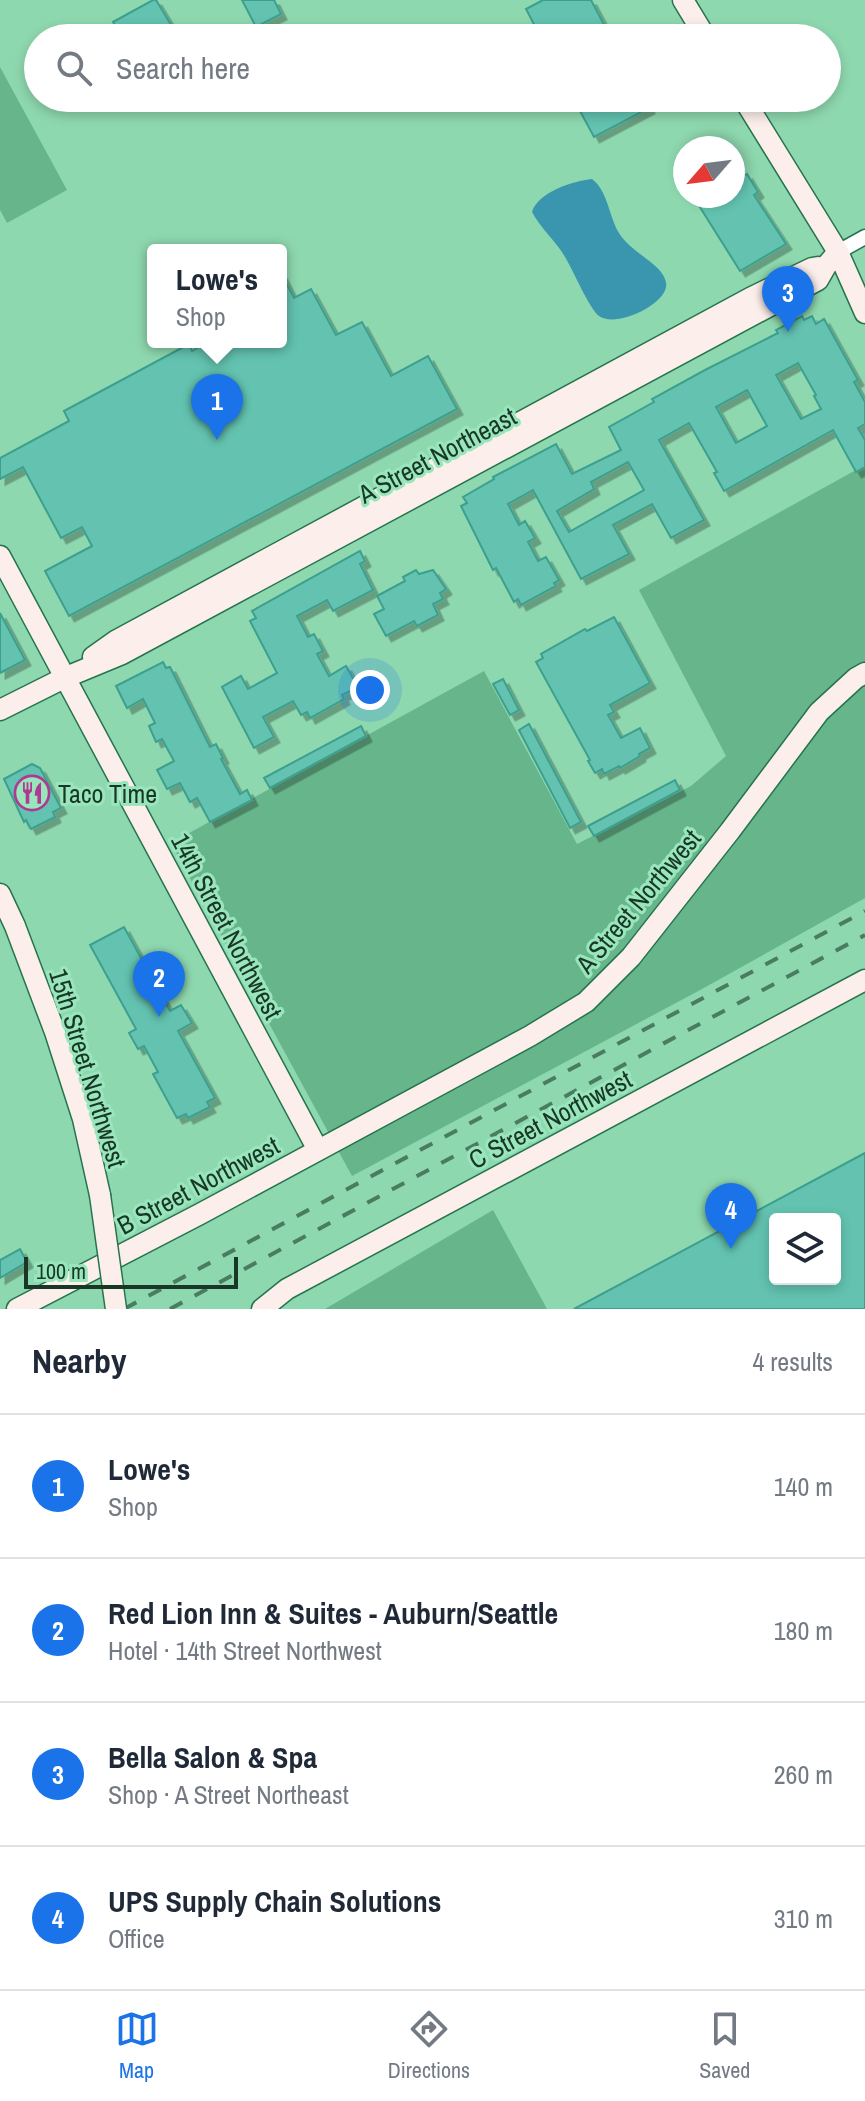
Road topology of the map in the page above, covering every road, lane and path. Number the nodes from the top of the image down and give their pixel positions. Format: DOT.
graph roads {
  1 [pos="683,0"];
  2 [pos="698,24"];
  3 [pos="751,112"];
  4 [pos="865,237"];
  5 [pos="832,259"];
  6 [pos="865,313"];
  7 [pos="0,556"];
  8 [pos="865,673"];
  9 [pos="64,678"];
  10 [pos="0,710"];
  11 [pos="0,894"];
  12 [pos="865,980"];
  13 [pos="318,1150"];
  14 [pos="17,1309"];
  15 [pos="116,1309"];
  16 [pos="262,1309"];
  1 -- 2 [label="street"];
  3 -- 5 [label="street"];
  4 -- 5 [label="street, A Street Northeast"];
  5 -- 6 [label="street"];
  5 -- 9 [label="street, A Street Northeast"];
  7 -- 9 [label="street, 14th Street Northwest"];
  8 -- 13 [label="street, A Street Northwest"];
  9 -- 10 [label="street, A Street Northeast"];
  9 -- 13 [label="street, 14th Street Northwest"];
  11 -- 15 [label="street, 15th Street Northwest, bridge"];
  12 -- 16 [label="street, C Street Northwest"];
  13 -- 14 [label="street, B Street Northwest"];
}
